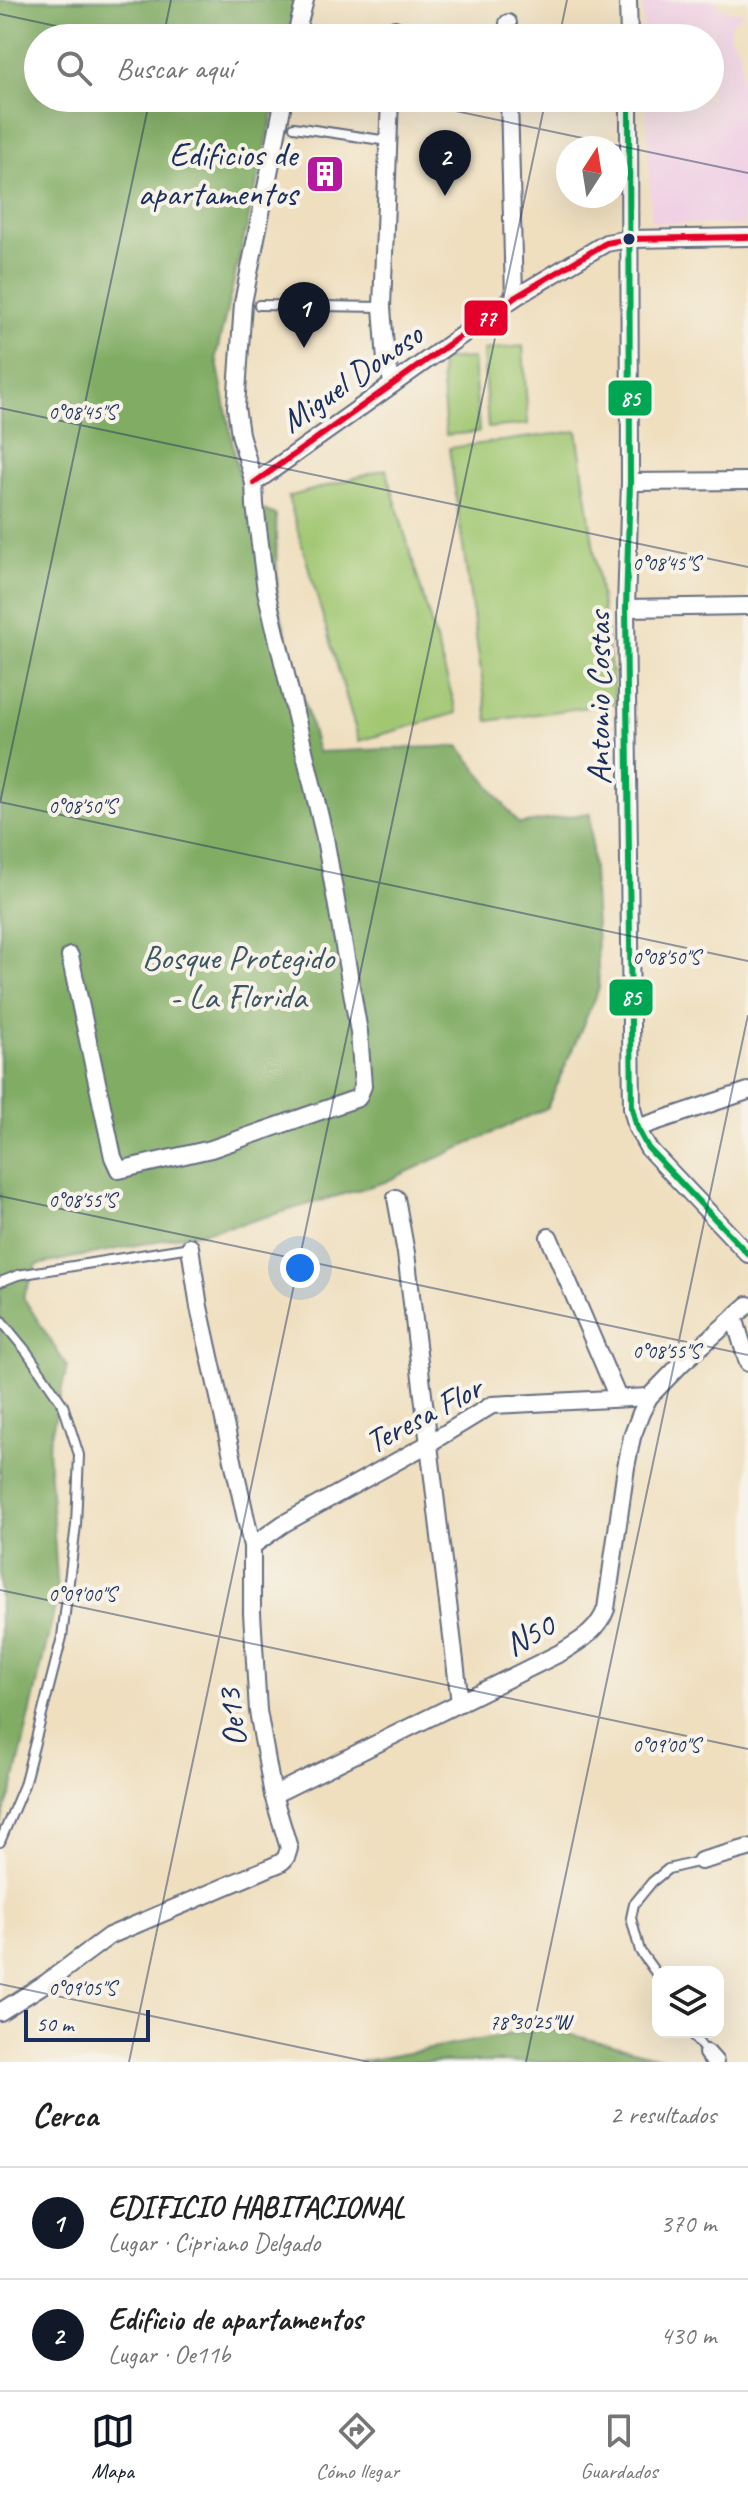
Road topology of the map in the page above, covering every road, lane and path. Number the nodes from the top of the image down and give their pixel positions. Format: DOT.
graph roads {
  1 [pos="305,0"];
  2 [pos="628,0"];
  3 [pos="299,24"];
  4 [pos="629,24"];
  5 [pos="281,112"];
  6 [pos="390,112"];
  7 [pos="509,112"];
  8 [pos="629,112"];
  9 [pos="294,127"];
  10 [pos="390,141"];
  11 [pos="748,237"];
  12 [pos="629,239"];
  13 [pos="514,298"];
  14 [pos="259,305"];
  15 [pos="382,307"];
  16 [pos="393,384"];
  17 [pos="748,481"];
  18 [pos="630,482"];
  19 [pos="254,483"];
  20 [pos="748,606"];
  21 [pos="626,608"];
  22 [pos="70,956"];
  23 [pos="748,1091"];
  24 [pos="637,1128"];
  25 [pos="396,1198"];
  26 [pos="549,1237"];
  27 [pos="190,1247"];
  28 [pos="748,1254"];
  29 [pos="0,1282"];
  30 [pos="748,1305"];
  31 [pos="734,1317"];
  32 [pos="0,1319"];
  33 [pos="748,1363"];
  34 [pos="649,1397"];
  35 [pos="618,1398"];
  36 [pos="428,1444"];
  37 [pos="252,1546"];
  38 [pos="460,1703"];
  39 [pos="273,1795"];
  40 [pos="0,1842"];
  41 [pos="748,1848"];
  42 [pos="701,1861"];
  43 [pos="652,1968"];
  44 [pos="0,2012"];
  45 [pos="695,2038"];
  46 [pos="711,2057"];
  1 -- 3 [label="street"];
  2 -- 4 [label="street"];
  5 -- 19 [label="street"];
  6 -- 10 [label="street"];
  7 -- 13 [label="street"];
  8 -- 12 [label="street, Antonio Costas"];
  9 -- 10 [label="lane"];
  10 -- 15 [label="street"];
  11 -- 12 [label="street, Miguel Donoso"];
  12 -- 13 [label="street, Miguel Donoso"];
  12 -- 18 [label="street, Antonio Costas"];
  13 -- 16 [label="street, Miguel Donoso"];
  14 -- 15 [label="lane"];
  15 -- 16 [label="street"];
  16 -- 19 [label="street, Miguel Donoso"];
  17 -- 18 [label="street"];
  18 -- 21 [label="street, Antonio Costas"];
  19 -- 22 [label="street"];
  20 -- 21 [label="street"];
  21 -- 24 [label="street, Antonio Costas"];
  23 -- 24 [label="street"];
  24 -- 28 [label="street, Antonio Costas"];
  25 -- 36 [label="street"];
  26 -- 35 [label="street"];
  27 -- 29 [label="lane"];
  27 -- 37 [label="street, Oe13"];
  30 -- 31 [label="street"];
  31 -- 33 [label="street"];
  31 -- 34 [label="street"];
  32 -- 40 [label="lane"];
  34 -- 35 [label="street, Teresa Flor"];
  34 -- 38 [label="street, N50"];
  35 -- 36 [label="street, Teresa Flor"];
  36 -- 37 [label="street, Teresa Flor"];
  36 -- 38 [label="street"];
  37 -- 39 [label="street, Oe13"];
  38 -- 39 [label="street, N50"];
  39 -- 44 [label="street, Oe13"];
  41 -- 42 [label="street"];
  42 -- 43 [label="lane"];
  45 -- 46 [label="lane"];
}
